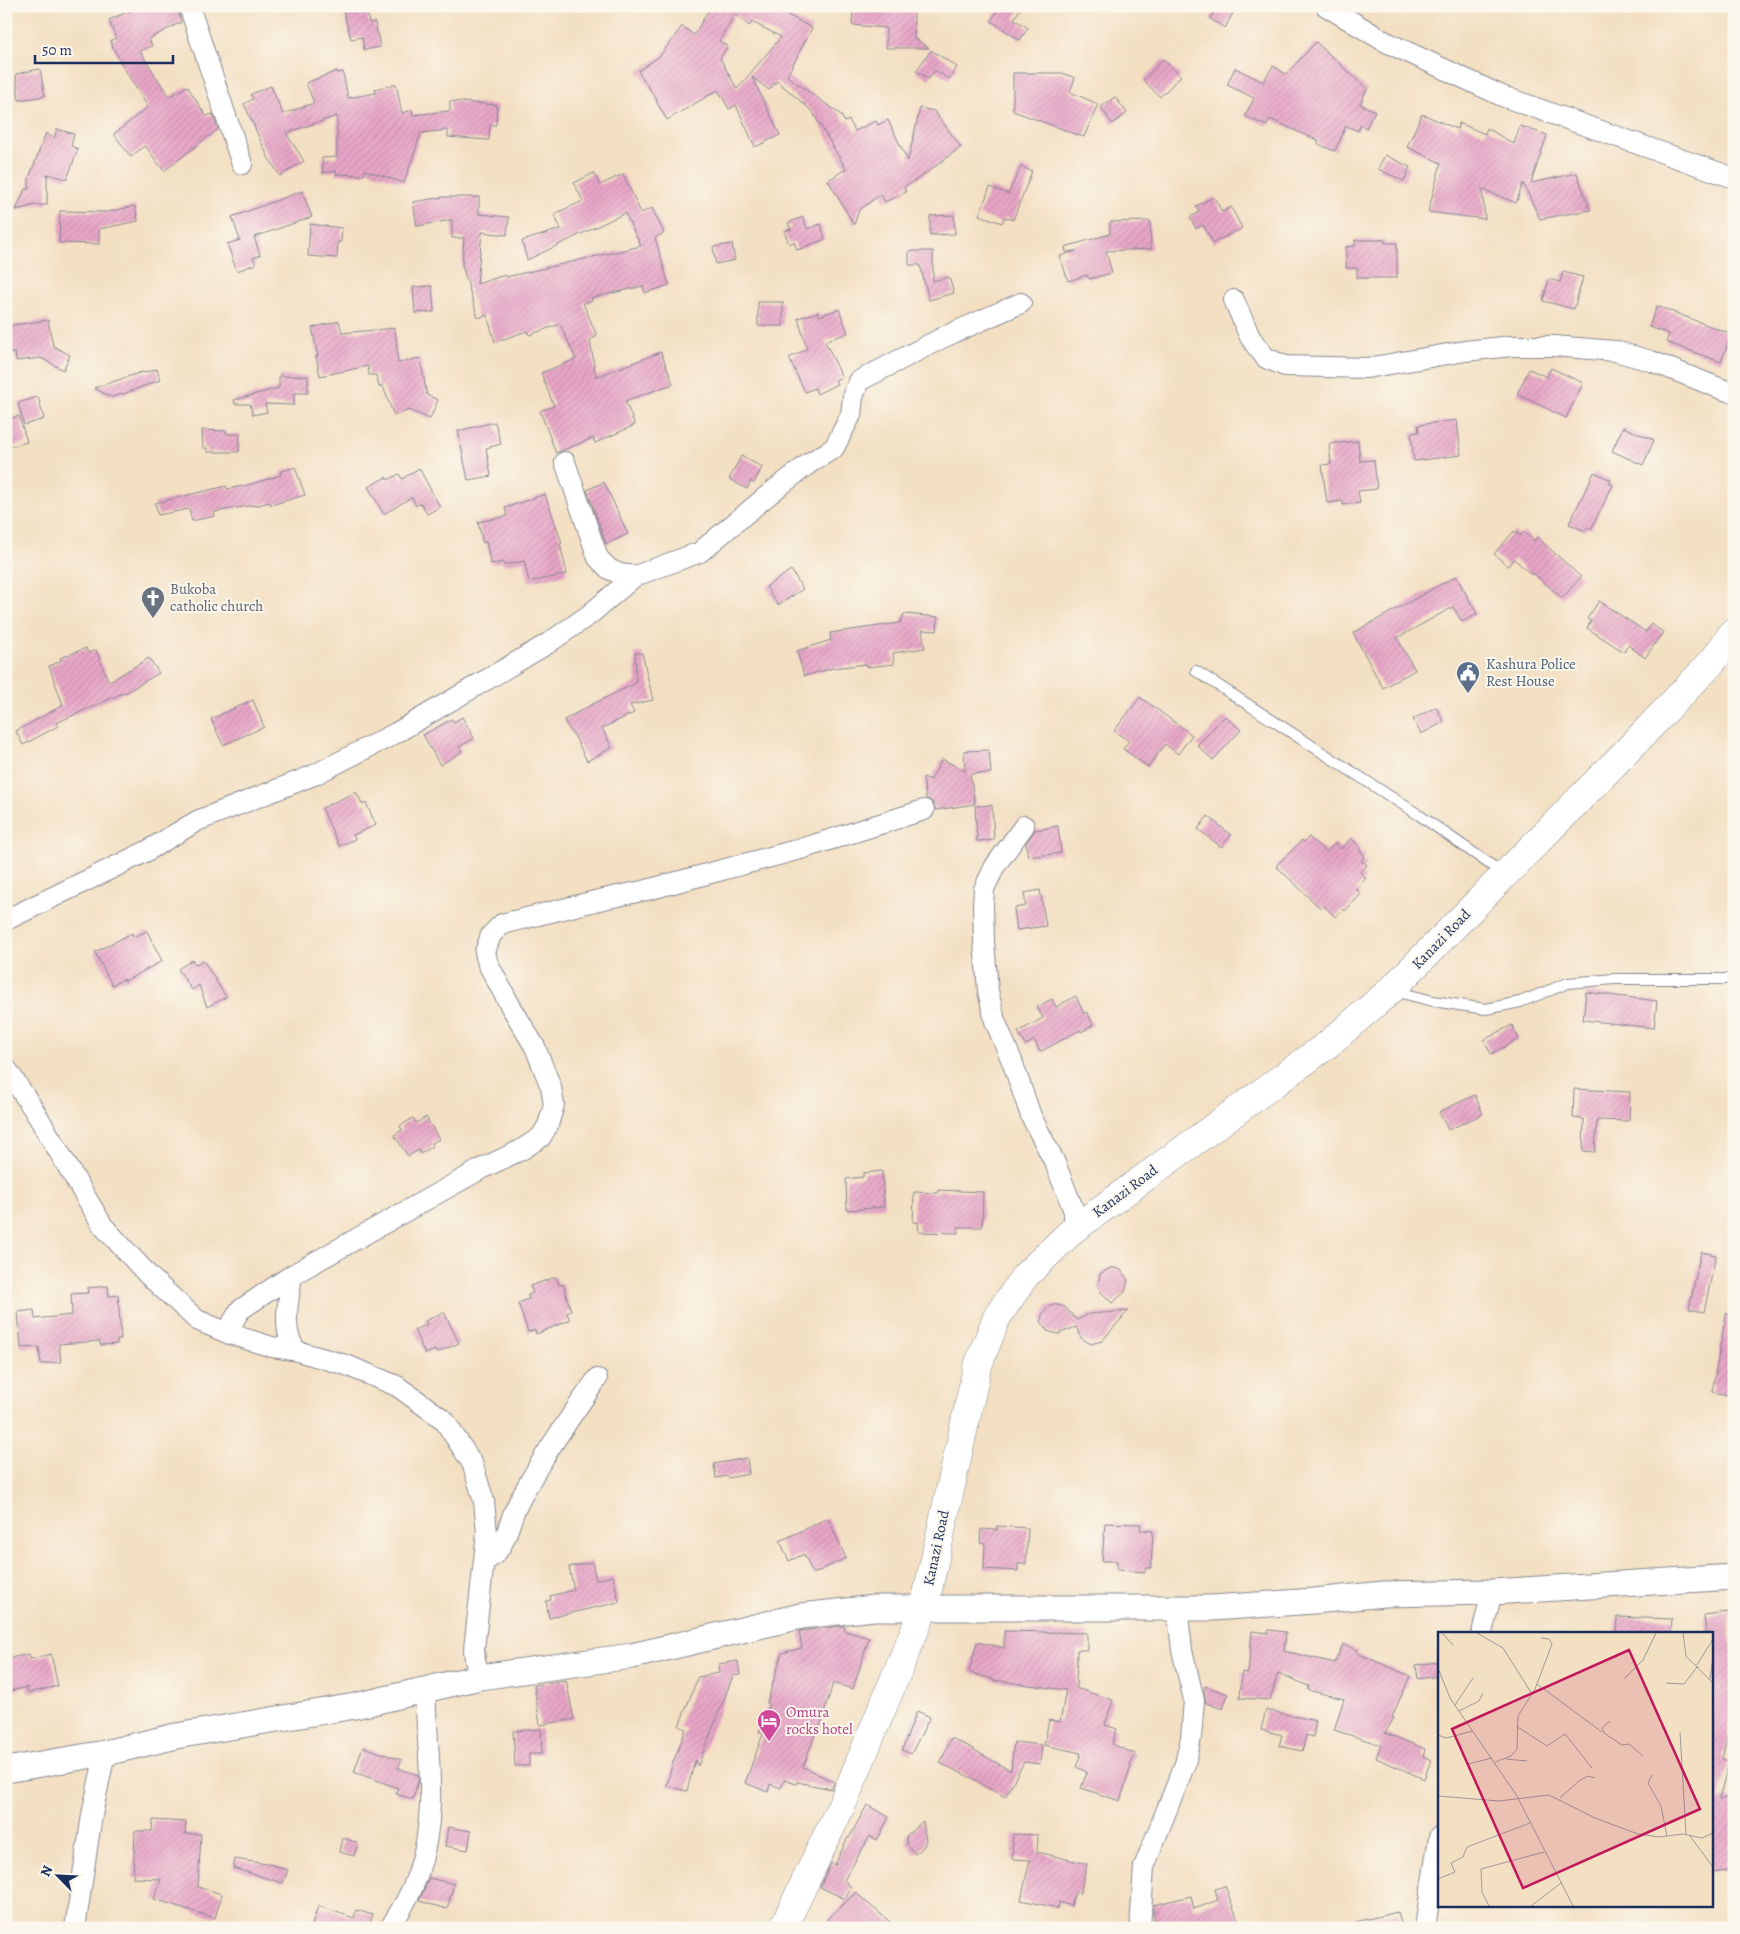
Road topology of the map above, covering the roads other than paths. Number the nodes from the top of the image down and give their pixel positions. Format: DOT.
graph roads {
  1 [pos="189,6"];
  2 [pos="1326,6"];
  3 [pos="242,164"];
  4 [pos="1734,178"];
  5 [pos="1234,300"];
  6 [pos="1021,303"];
  7 [pos="1734,392"];
  8 [pos="565,462"];
  9 [pos="636,576"];
  10 [pos="1734,631"];
  11 [pos="1196,671"];
  12 [pos="924,810"];
  13 [pos="1024,826"];
  14 [pos="1504,874"];
  15 [pos="6,920"];
  16 [pos="1734,979"];
  17 [pos="1391,990"];
  18 [pos="6,1068"];
  19 [pos="1074,1229"];
  20 [pos="292,1275"];
  21 [pos="230,1334"];
  22 [pos="297,1351"];
  23 [pos="597,1379"];
  24 [pos="486,1560"];
  25 [pos="1734,1577"];
  26 [pos="1492,1592"];
  27 [pos="1177,1607"];
  28 [pos="924,1608"];
  29 [pos="1482,1632"];
  30 [pos="480,1676"];
  31 [pos="425,1690"];
  32 [pos="104,1753"];
  33 [pos="6,1770"];
  34 [pos="1438,1844"];
  35 [pos="75,1928"];
  36 [pos="390,1928"];
  37 [pos="783,1928"];
  38 [pos="1140,1928"];
  39 [pos="1425,1928"];
  1 -- 3 [label="street"];
  2 -- 4 [label="street"];
  5 -- 7 [label="street"];
  6 -- 9 [label="street"];
  8 -- 9 [label="street"];
  9 -- 15 [label="street"];
  10 -- 14 [label="main road, Kanazi Road"];
  11 -- 14 [label="lane"];
  12 -- 20 [label="street"];
  13 -- 19 [label="street"];
  14 -- 17 [label="main road, Kanazi Road"];
  16 -- 17 [label="lane"];
  17 -- 19 [label="main road, Kanazi Road"];
  18 -- 21 [label="street"];
  19 -- 28 [label="main road, Kanazi Road"];
  20 -- 21 [label="street"];
  20 -- 22 [label="street"];
  21 -- 22 [label="street"];
  22 -- 24 [label="street"];
  23 -- 24 [label="street"];
  24 -- 30 [label="street"];
  25 -- 26 [label="street"];
  26 -- 27 [label="street"];
  26 -- 29 [label="street"];
  27 -- 28 [label="street"];
  27 -- 38 [label="street"];
  28 -- 30 [label="street"];
  28 -- 37 [label="main road, Kanazi Road"];
  30 -- 31 [label="street"];
  31 -- 32 [label="street"];
  31 -- 36 [label="street"];
  32 -- 33 [label="street"];
  32 -- 35 [label="street"];
  34 -- 39 [label="street"];
}
